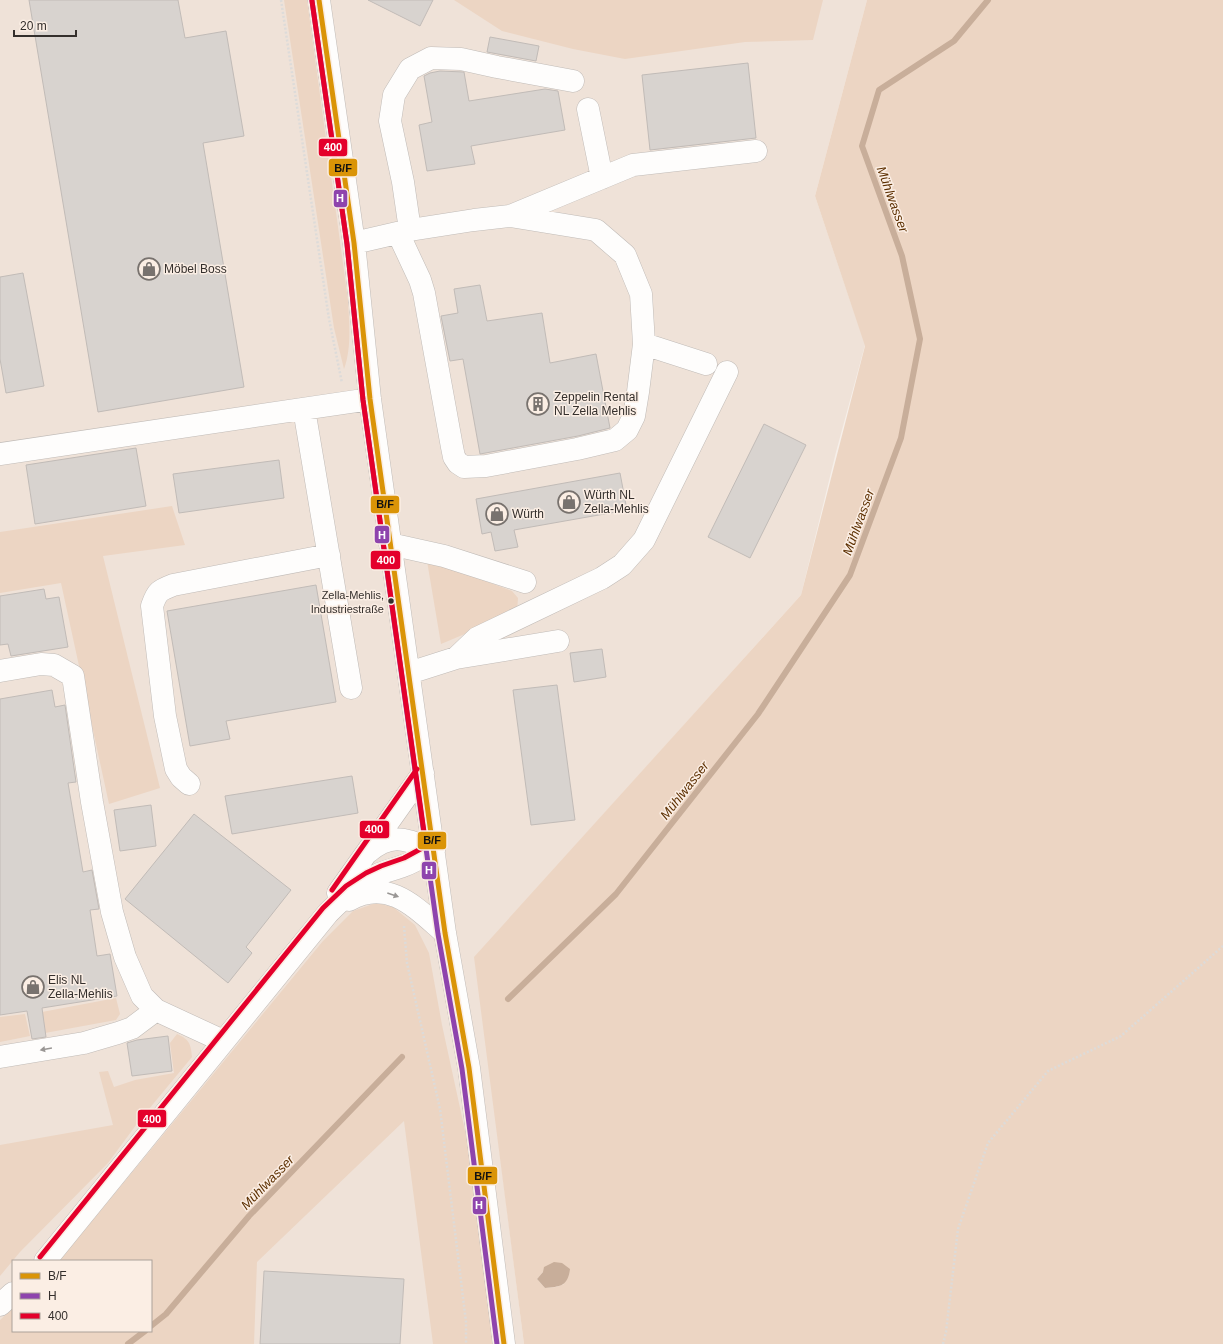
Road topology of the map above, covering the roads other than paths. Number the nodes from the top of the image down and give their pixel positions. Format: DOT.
graph roads {
  1 [pos="319,0"];
  2 [pos="573,81"];
  3 [pos="588,109"];
  4 [pos="756,151"];
  5 [pos="602,178"];
  6 [pos="510,216"];
  7 [pos="404,232"];
  8 [pos="354,244"];
  9 [pos="644,344"];
  10 [pos="706,364"];
  11 [pos="727,372"];
  12 [pos="370,399"];
  13 [pos="304,409"];
  14 [pos="0,454"];
  15 [pos="390,544"];
  16 [pos="329,555"];
  17 [pos="525,582"];
  18 [pos="558,641"];
  19 [pos="456,658"];
  20 [pos="0,671"];
  21 [pos="409,673"];
  22 [pos="351,688"];
  23 [pos="422,773"];
  24 [pos="189,784"];
  25 [pos="434,850"];
  26 [pos="366,854"];
  27 [pos="312,931"];
  28 [pos="445,933"];
  29 [pos="156,1010"];
  30 [pos="223,1041"];
  31 [pos="0,1058"];
  32 [pos="46,1260"];
  33 [pos="12,1294"];
  34 [pos="0,1305"];
  35 [pos="504,1344"];
  1 -- 8 [label="street"];
  2 -- 7 [label="street"];
  3 -- 5 [label="street"];
  4 -- 5 [label="street"];
  5 -- 6 [label="street"];
  6 -- 7 [label="street"];
  6 -- 9 [label="street"];
  7 -- 8 [label="street"];
  7 -- 9 [label="street"];
  8 -- 12 [label="street"];
  9 -- 10 [label="street"];
  11 -- 19 [label="street"];
  12 -- 13 [label="street"];
  12 -- 15 [label="street"];
  13 -- 14 [label="street"];
  13 -- 16 [label="street"];
  15 -- 17 [label="street"];
  15 -- 21 [label="street"];
  16 -- 22 [label="street"];
  16 -- 24 [label="street"];
  18 -- 19 [label="street"];
  19 -- 21 [label="street"];
  20 -- 29 [label="street"];
  21 -- 23 [label="street"];
  23 -- 25 [label="street"];
  23 -- 26 [label="street"];
  25 -- 26 [label="street"];
  25 -- 27 [label="street"];
  25 -- 28 [label="street"];
  26 -- 27 [label="street"];
  27 -- 28 [label="street, one-way"];
  27 -- 30 [label="street"];
  28 -- 35 [label="street"];
  29 -- 30 [label="street"];
  29 -- 31 [label="street, one-way"];
  30 -- 32 [label="street"];
  33 -- 34 [label="street"];
}
